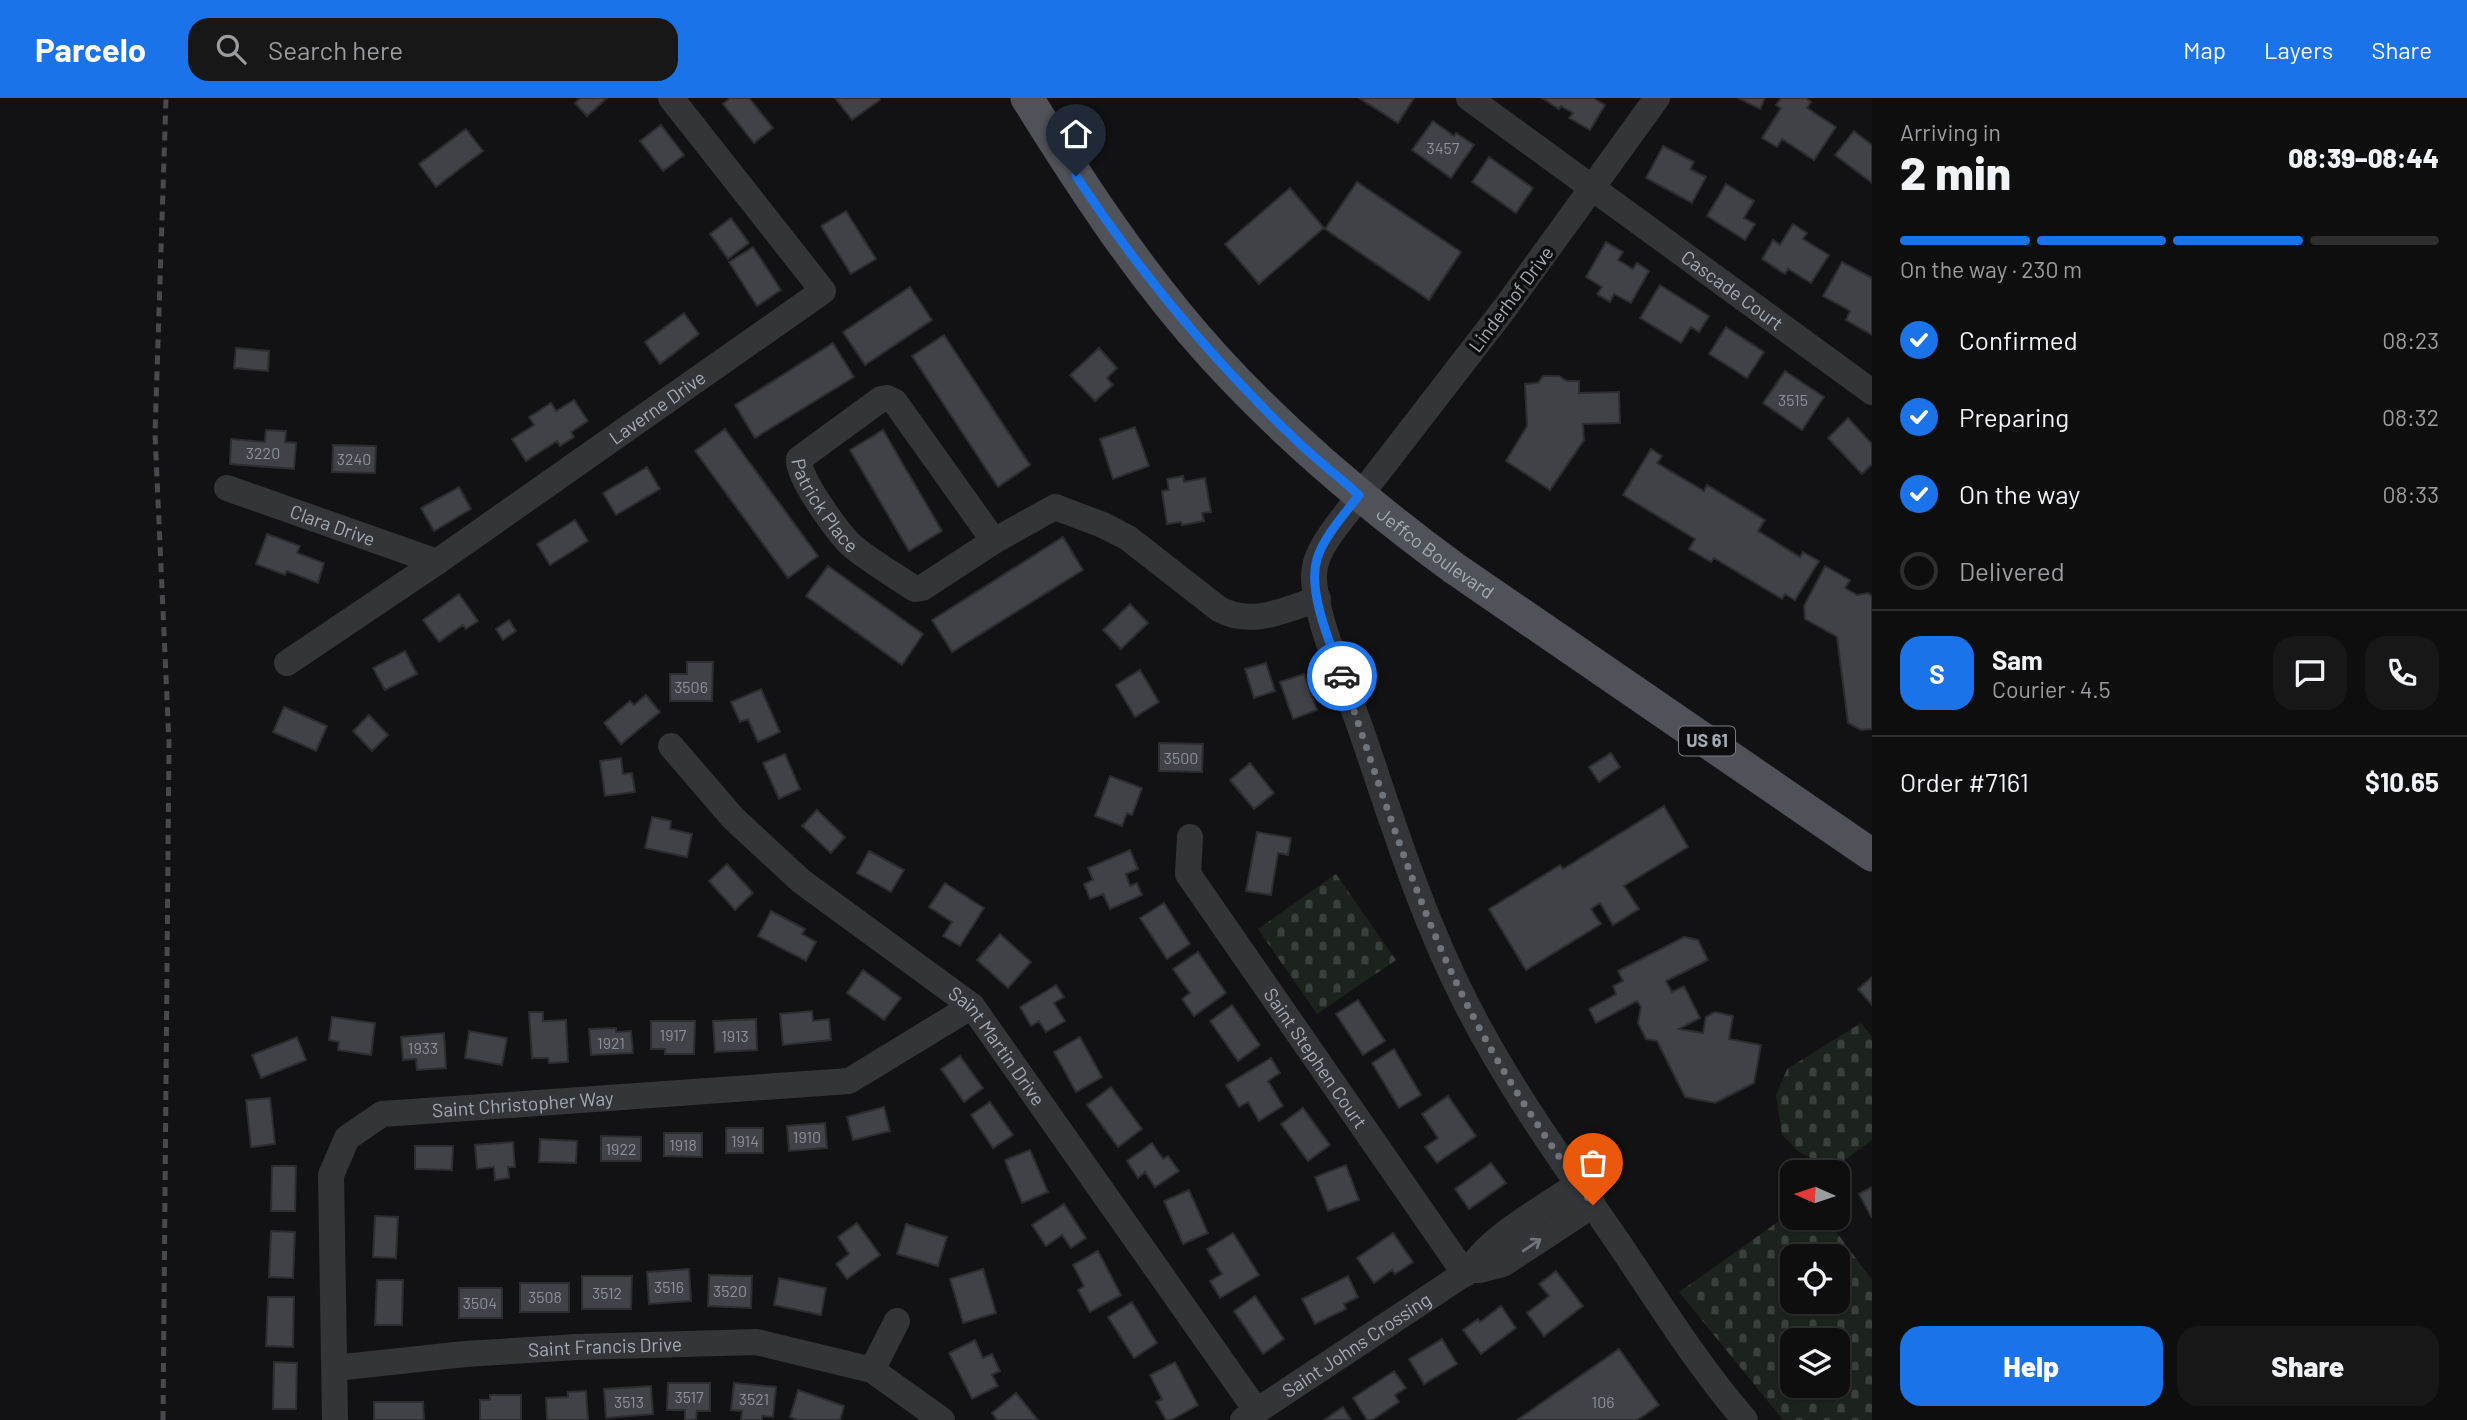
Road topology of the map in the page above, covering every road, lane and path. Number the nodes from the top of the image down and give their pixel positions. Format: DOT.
graph roads {
  1 [pos="671,98"];
  2 [pos="1027,98"];
  3 [pos="1469,98"];
  4 [pos="1657,98"];
  5 [pos="1593,187"];
  6 [pos="1872,392"];
  7 [pos="227,488"];
  8 [pos="1359,495"];
  9 [pos="994,541"];
  10 [pos="437,562"];
  11 [pos="1318,599"];
  12 [pos="287,663"];
  13 [pos="671,746"];
  14 [pos="1190,837"];
  15 [pos="1872,855"];
  16 [pos="972,1006"];
  17 [pos="1585,1195"];
  18 [pos="1468,1272"];
  19 [pos="897,1321"];
  20 [pos="335,1368"];
  21 [pos="872,1370"];
  22 [pos="1250,1415"];
  23 [pos="335,1420"];
  24 [pos="942,1420"];
  25 [pos="1745,1420"];
  1 -- 10 [label="street, Laverne Drive"];
  2 -- 8 [label="main road, Jeffco Boulevard / US 61"];
  3 -- 5 [label="street, Cascade Court"];
  4 -- 5 [label="street, Linderhof Drive"];
  5 -- 6 [label="street, Cascade Court"];
  5 -- 8 [label="street, Linderhof Drive"];
  7 -- 10 [label="street, Clara Drive"];
  8 -- 11 [label="street, Linderhof Drive"];
  8 -- 15 [label="main road, Jeffco Boulevard / US 61"];
  9 -- 9 [label="street, Patrick Place"];
  9 -- 11 [label="street, Patrick Place"];
  10 -- 12 [label="street, Laverne Drive"];
  11 -- 17 [label="street, Linderhof Drive"];
  13 -- 16 [label="street, Saint Martin Drive"];
  14 -- 18 [label="street, Saint Stephen Court"];
  16 -- 20 [label="street, Saint Christopher Way"];
  16 -- 22 [label="street, Saint Martin Drive"];
  17 -- 18 [label="street, Saint Johns Crossing"];
  17 -- 25 [label="street, Linderhof Drive"];
  18 -- 22 [label="street, Saint Johns Crossing"];
  19 -- 21 [label="street"];
  20 -- 21 [label="street, Saint Francis Drive"];
  20 -- 23 [label="street, Saint Christopher Way"];
  21 -- 24 [label="street, Saint Francis Drive"];
}
